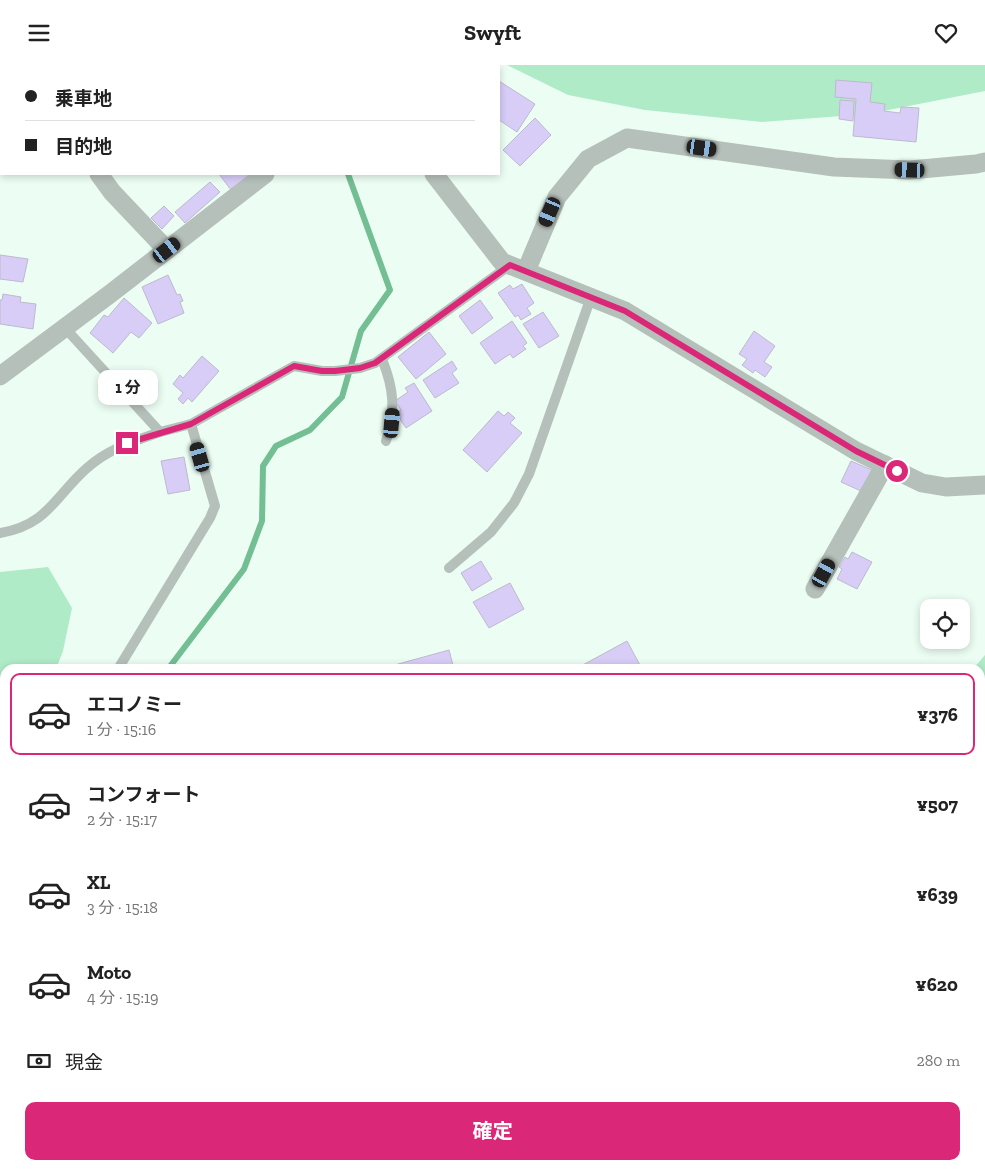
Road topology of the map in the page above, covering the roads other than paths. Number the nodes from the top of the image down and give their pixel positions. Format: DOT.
graph roads {
  1 [pos="985,162"];
  2 [pos="100,175"];
  3 [pos="264,175"];
  4 [pos="435,175"];
  5 [pos="167,250"];
  6 [pos="518,268"];
  7 [pos="591,297"];
  8 [pos="64,328"];
  9 [pos="382,359"];
  10 [pos="0,376"];
  11 [pos="191,424"];
  12 [pos="160,432"];
  13 [pos="386,441"];
  14 [pos="885,465"];
  15 [pos="985,485"];
  16 [pos="0,533"];
  17 [pos="449,568"];
  18 [pos="815,589"];
  19 [pos="121,664"];
  1 -- 6 [label="street"];
  2 -- 5 [label="street"];
  3 -- 5 [label="street"];
  4 -- 6 [label="street"];
  5 -- 8 [label="street"];
  6 -- 7 [label="street"];
  6 -- 9 [label="lane"];
  7 -- 14 [label="street"];
  7 -- 17 [label="lane"];
  8 -- 10 [label="street"];
  8 -- 12 [label="lane"];
  9 -- 11 [label="lane"];
  9 -- 13 [label="lane"];
  11 -- 12 [label="lane"];
  11 -- 19 [label="lane"];
  12 -- 16 [label="lane"];
  14 -- 15 [label="street"];
  14 -- 18 [label="street"];
}
